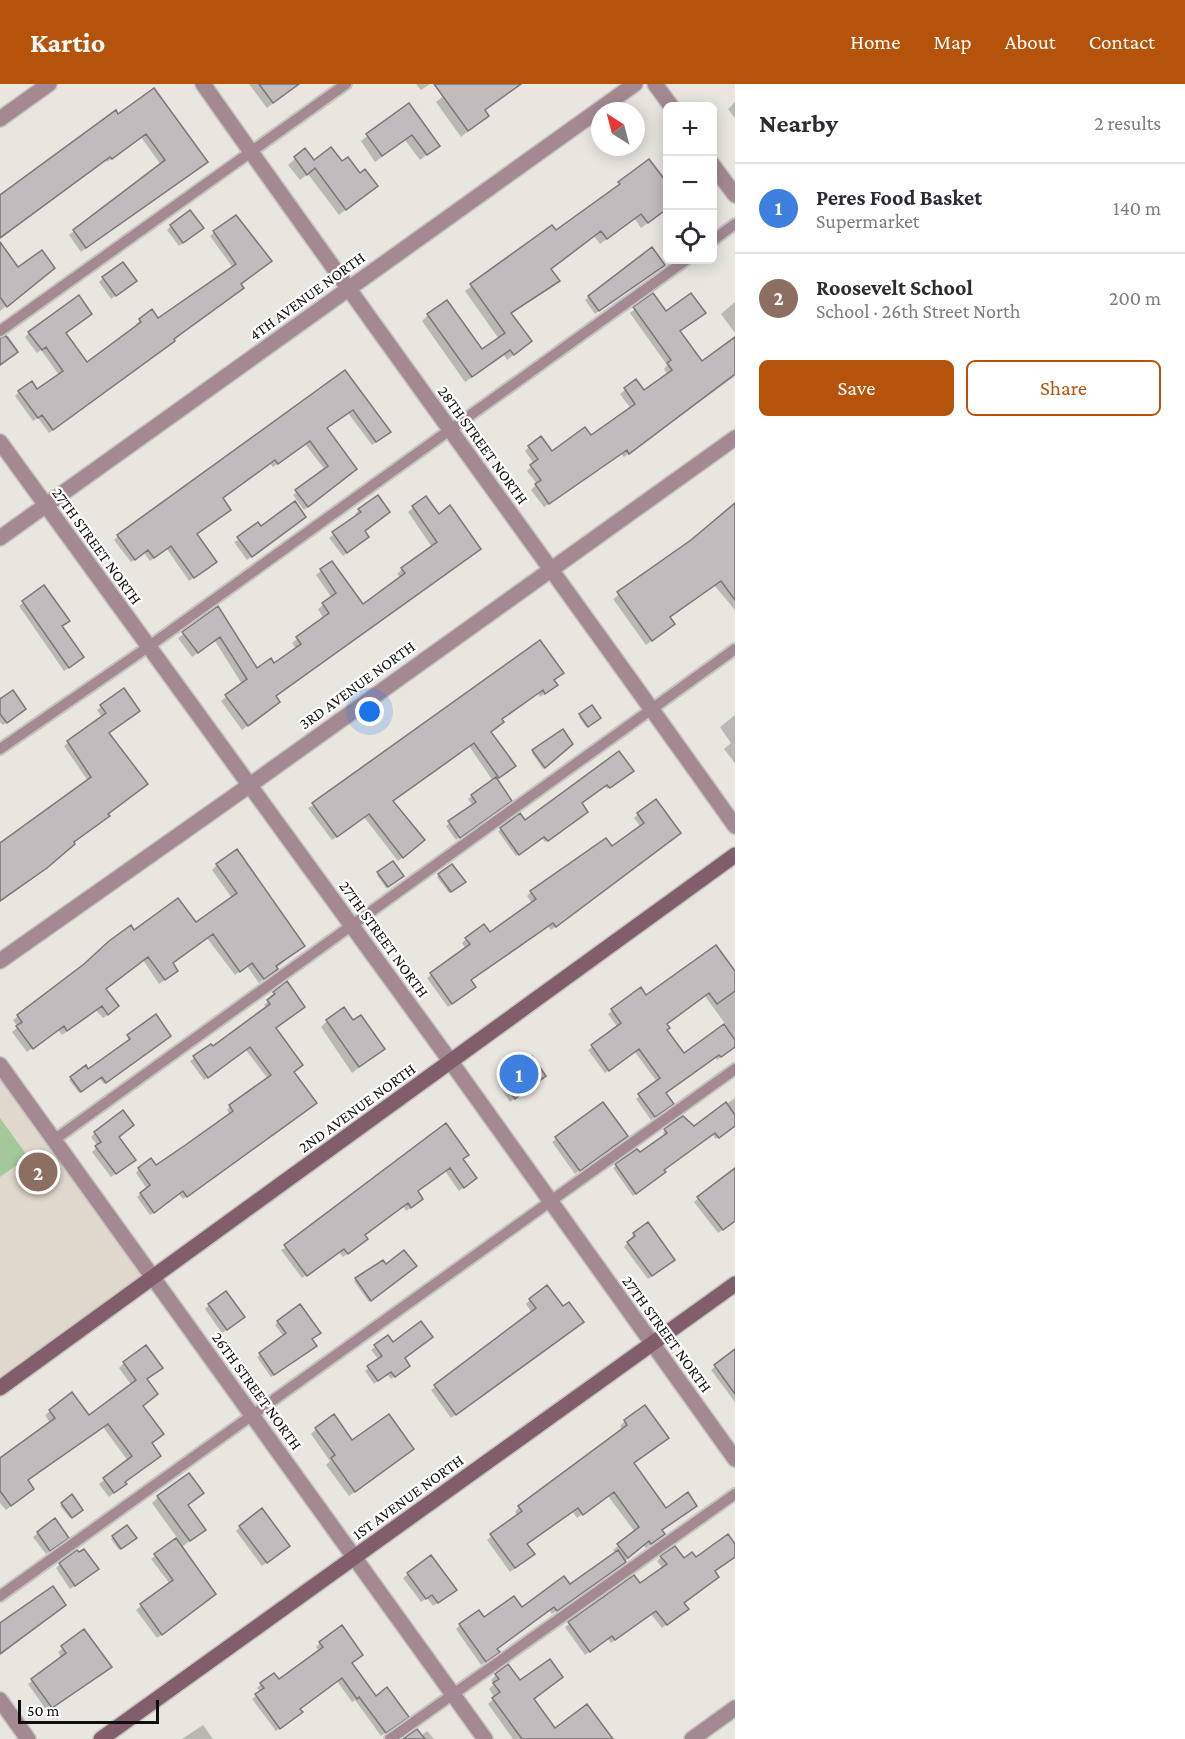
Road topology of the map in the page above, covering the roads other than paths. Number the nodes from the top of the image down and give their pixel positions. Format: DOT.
graph roads {
  1 [pos="49,84"];
  2 [pos="203,84"];
  3 [pos="346,84"];
  4 [pos="635,84"];
  5 [pos="655,84"];
  6 [pos="668,102"];
  7 [pos="0,119"];
  8 [pos="251,152"];
  9 [pos="717,171"];
  10 [pos="735,195"];
  11 [pos="735,224"];
  12 [pos="717,237"];
  13 [pos="680,264"];
  14 [pos="347,289"];
  15 [pos="0,331"];
  16 [pos="451,430"];
  17 [pos="735,438"];
  18 [pos="0,442"];
  19 [pos="45,506"];
  20 [pos="0,538"];
  21 [pos="551,567"];
  22 [pos="148,647"];
  23 [pos="735,649"];
  24 [pos="652,709"];
  25 [pos="0,749"];
  26 [pos="250,786"];
  27 [pos="735,826"];
  28 [pos="735,855"];
  29 [pos="352,925"];
  30 [pos="0,961"];
  31 [pos="451,1062"];
  32 [pos="0,1065"];
  33 [pos="735,1069"];
  34 [pos="54,1140"];
  35 [pos="550,1200"];
  36 [pos="154,1278"];
  37 [pos="735,1284"];
  38 [pos="652,1344"];
  39 [pos="0,1388"];
  40 [pos="251,1414"];
  41 [pos="735,1459"];
  42 [pos="735,1494"];
  43 [pos="355,1557"];
  44 [pos="0,1596"];
  45 [pos="453,1694"];
  46 [pos="0,1700"];
  47 [pos="735,1708"];
  48 [pos="28,1739"];
  49 [pos="101,1739"];
  50 [pos="390,1739"];
  51 [pos="485,1739"];
  52 [pos="692,1739"];
  1 -- 7 [label="street"];
  2 -- 8 [label="street, 28TH STREET NORTH"];
  3 -- 8 [label="lane"];
  4 -- 14 [label="street, 4TH AVENUE NORTH"];
  5 -- 6 [label="street"];
  8 -- 14 [label="street, 28TH STREET NORTH"];
  8 -- 15 [label="lane"];
  9 -- 10 [label="street"];
  11 -- 12 [label="lane"];
  13 -- 16 [label="lane"];
  14 -- 16 [label="street, 28TH STREET NORTH"];
  14 -- 19 [label="street, 4TH AVENUE NORTH"];
  16 -- 21 [label="street, 28TH STREET NORTH"];
  16 -- 22 [label="lane"];
  17 -- 21 [label="street, 3RD AVENUE NORTH"];
  18 -- 19 [label="street, 27TH STREET NORTH"];
  19 -- 20 [label="street, 4TH AVENUE NORTH"];
  19 -- 22 [label="street, 27TH STREET NORTH"];
  21 -- 24 [label="street, 28TH STREET NORTH"];
  21 -- 26 [label="street, 3RD AVENUE NORTH"];
  22 -- 25 [label="lane"];
  22 -- 26 [label="street, 27TH STREET NORTH"];
  23 -- 24 [label="lane"];
  24 -- 27 [label="street, 28TH STREET NORTH"];
  24 -- 29 [label="lane"];
  26 -- 29 [label="street, 27TH STREET NORTH"];
  26 -- 30 [label="street, 3RD AVENUE NORTH"];
  28 -- 31 [label="main road, 2ND AVENUE NORTH"];
  29 -- 31 [label="street, 27TH STREET NORTH"];
  29 -- 34 [label="lane"];
  31 -- 35 [label="street, 27TH STREET NORTH"];
  31 -- 36 [label="main road, 2ND AVENUE NORTH"];
  32 -- 34 [label="street, 26TH STREET NORTH"];
  33 -- 35 [label="lane"];
  34 -- 36 [label="street, 26TH STREET NORTH"];
  35 -- 38 [label="street, 27TH STREET NORTH"];
  35 -- 40 [label="lane"];
  36 -- 39 [label="main road, 2ND AVENUE NORTH"];
  36 -- 40 [label="street, 26TH STREET NORTH"];
  37 -- 38 [label="main road, 1ST AVENUE NORTH"];
  38 -- 41 [label="street, 27TH STREET NORTH"];
  38 -- 43 [label="main road, 1ST AVENUE NORTH"];
  40 -- 43 [label="street, 26TH STREET NORTH"];
  40 -- 44 [label="lane"];
  42 -- 45 [label="lane"];
  43 -- 45 [label="street, 26TH STREET NORTH"];
  43 -- 49 [label="main road, 1ST AVENUE NORTH"];
  45 -- 50 [label="lane"];
  45 -- 51 [label="street, 26TH STREET NORTH"];
  46 -- 48 [label="street"];
  47 -- 52 [label="street"];
}
